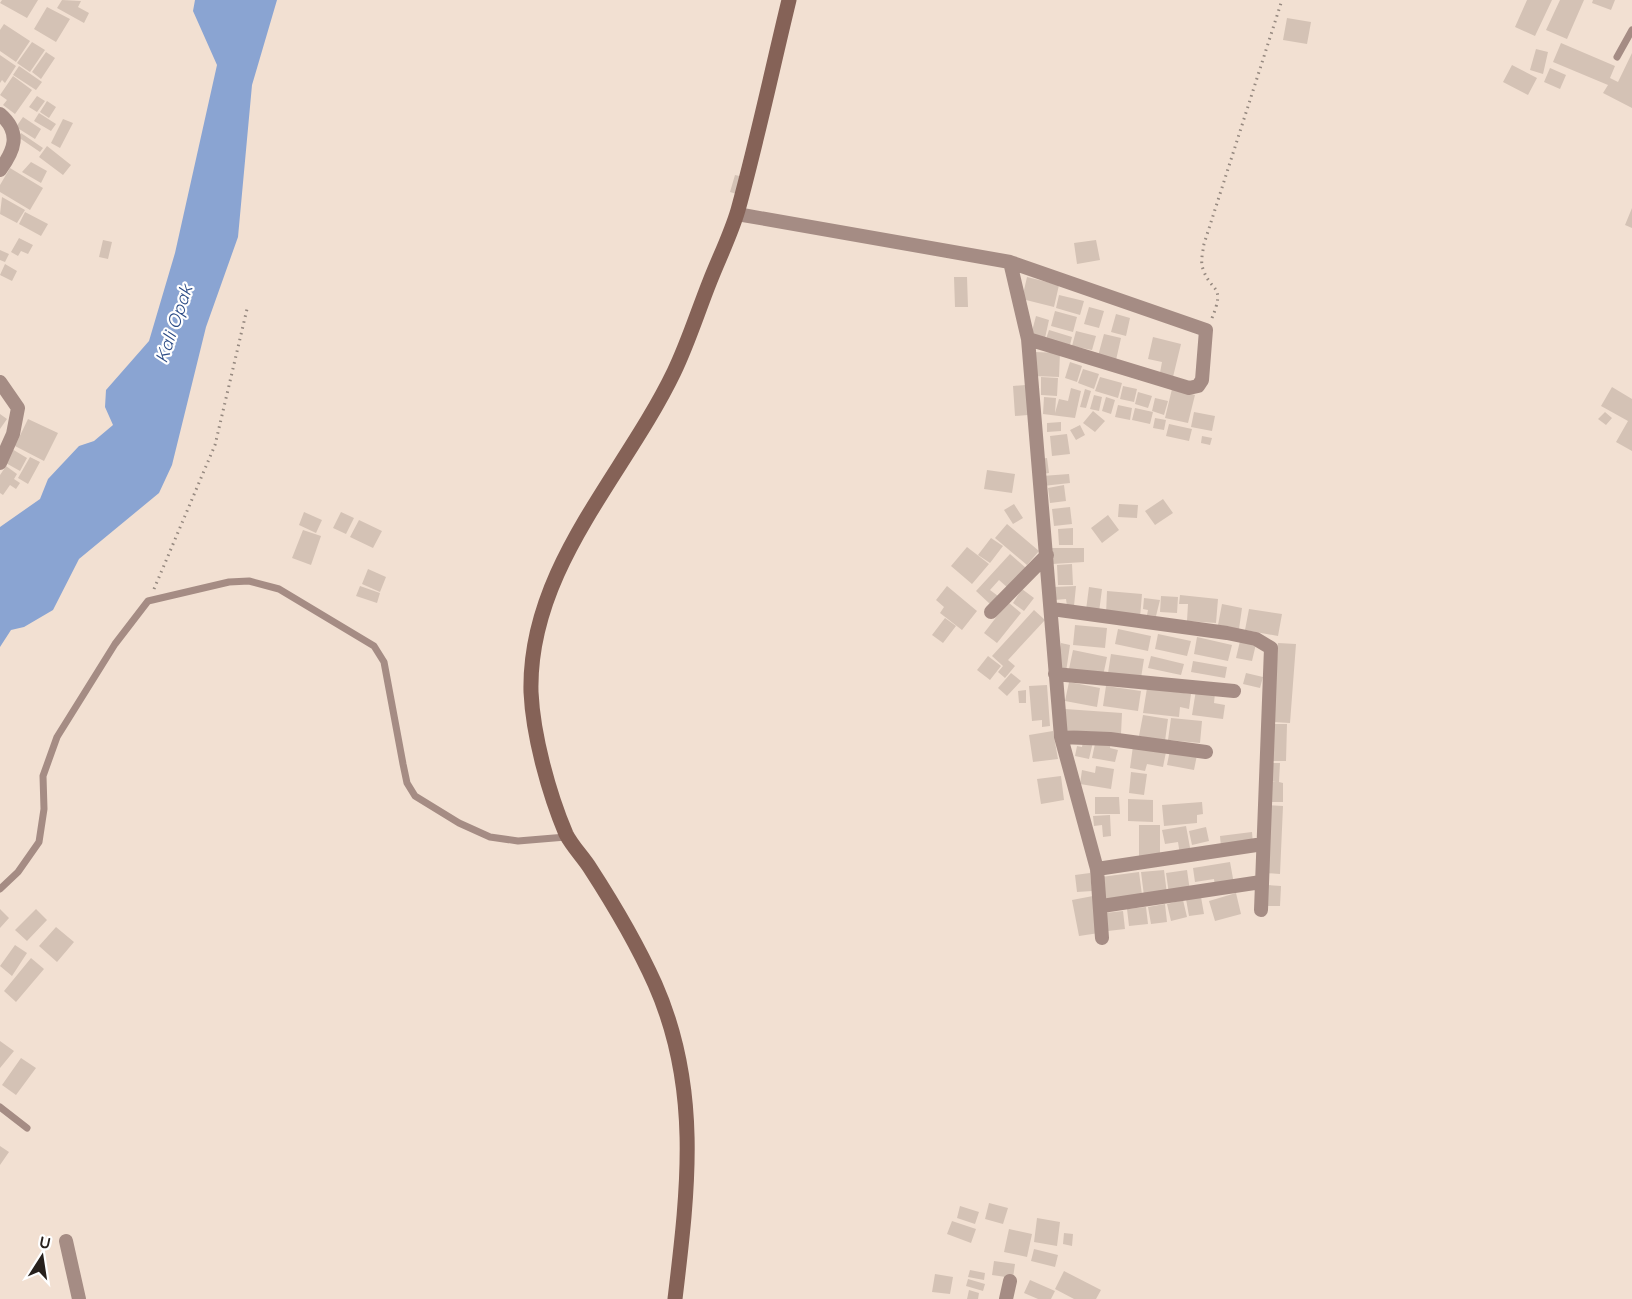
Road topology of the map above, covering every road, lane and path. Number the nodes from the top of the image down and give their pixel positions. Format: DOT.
graph roads {
  1 [pos="789,0"];
  2 [pos="1282,0"];
  3 [pos="1632,30"];
  4 [pos="1617,57"];
  5 [pos="0,114"];
  6 [pos="0,170"];
  7 [pos="737,214"];
  8 [pos="1010,262"];
  9 [pos="247,309"];
  10 [pos="1206,330"];
  11 [pos="1028,339"];
  12 [pos="0,382"];
  13 [pos="0,463"];
  14 [pos="1047,555"];
  15 [pos="148,601"];
  16 [pos="1052,609"];
  17 [pos="991,612"];
  18 [pos="1055,674"];
  19 [pos="1234,691"];
  20 [pos="1061,737"];
  21 [pos="1206,752"];
  22 [pos="567,837"];
  23 [pos="1263,844"];
  24 [pos="1097,869"];
  25 [pos="1261,882"];
  26 [pos="0,889"];
  27 [pos="1102,906"];
  28 [pos="1260,910"];
  29 [pos="1102,938"];
  30 [pos="0,1107"];
  31 [pos="27,1128"];
  32 [pos="66,1241"];
  33 [pos="1010,1281"];
  34 [pos="79,1299"];
  35 [pos="675,1299"];
  36 [pos="1006,1299"];
  1 -- 7 [label="street"];
  2 -- 10 [label="path"];
  3 -- 4 [label="lane"];
  5 -- 6 [label="street"];
  7 -- 8 [label="street"];
  7 -- 22 [label="street"];
  8 -- 10 [label="street"];
  8 -- 11 [label="street"];
  9 -- 15 [label="path"];
  10 -- 11 [label="street"];
  11 -- 14 [label="street"];
  12 -- 13 [label="street"];
  14 -- 16 [label="street"];
  14 -- 17 [label="street"];
  15 -- 22 [label="lane"];
  15 -- 26 [label="lane"];
  16 -- 18 [label="street"];
  16 -- 23 [label="street"];
  18 -- 19 [label="street"];
  18 -- 20 [label="street"];
  20 -- 21 [label="street"];
  20 -- 24 [label="street"];
  22 -- 35 [label="street"];
  23 -- 24 [label="street"];
  23 -- 25 [label="street"];
  24 -- 27 [label="street"];
  25 -- 27 [label="street"];
  25 -- 28 [label="street"];
  27 -- 29 [label="street"];
  30 -- 31 [label="lane"];
  32 -- 34 [label="street"];
  33 -- 36 [label="street"];
}
